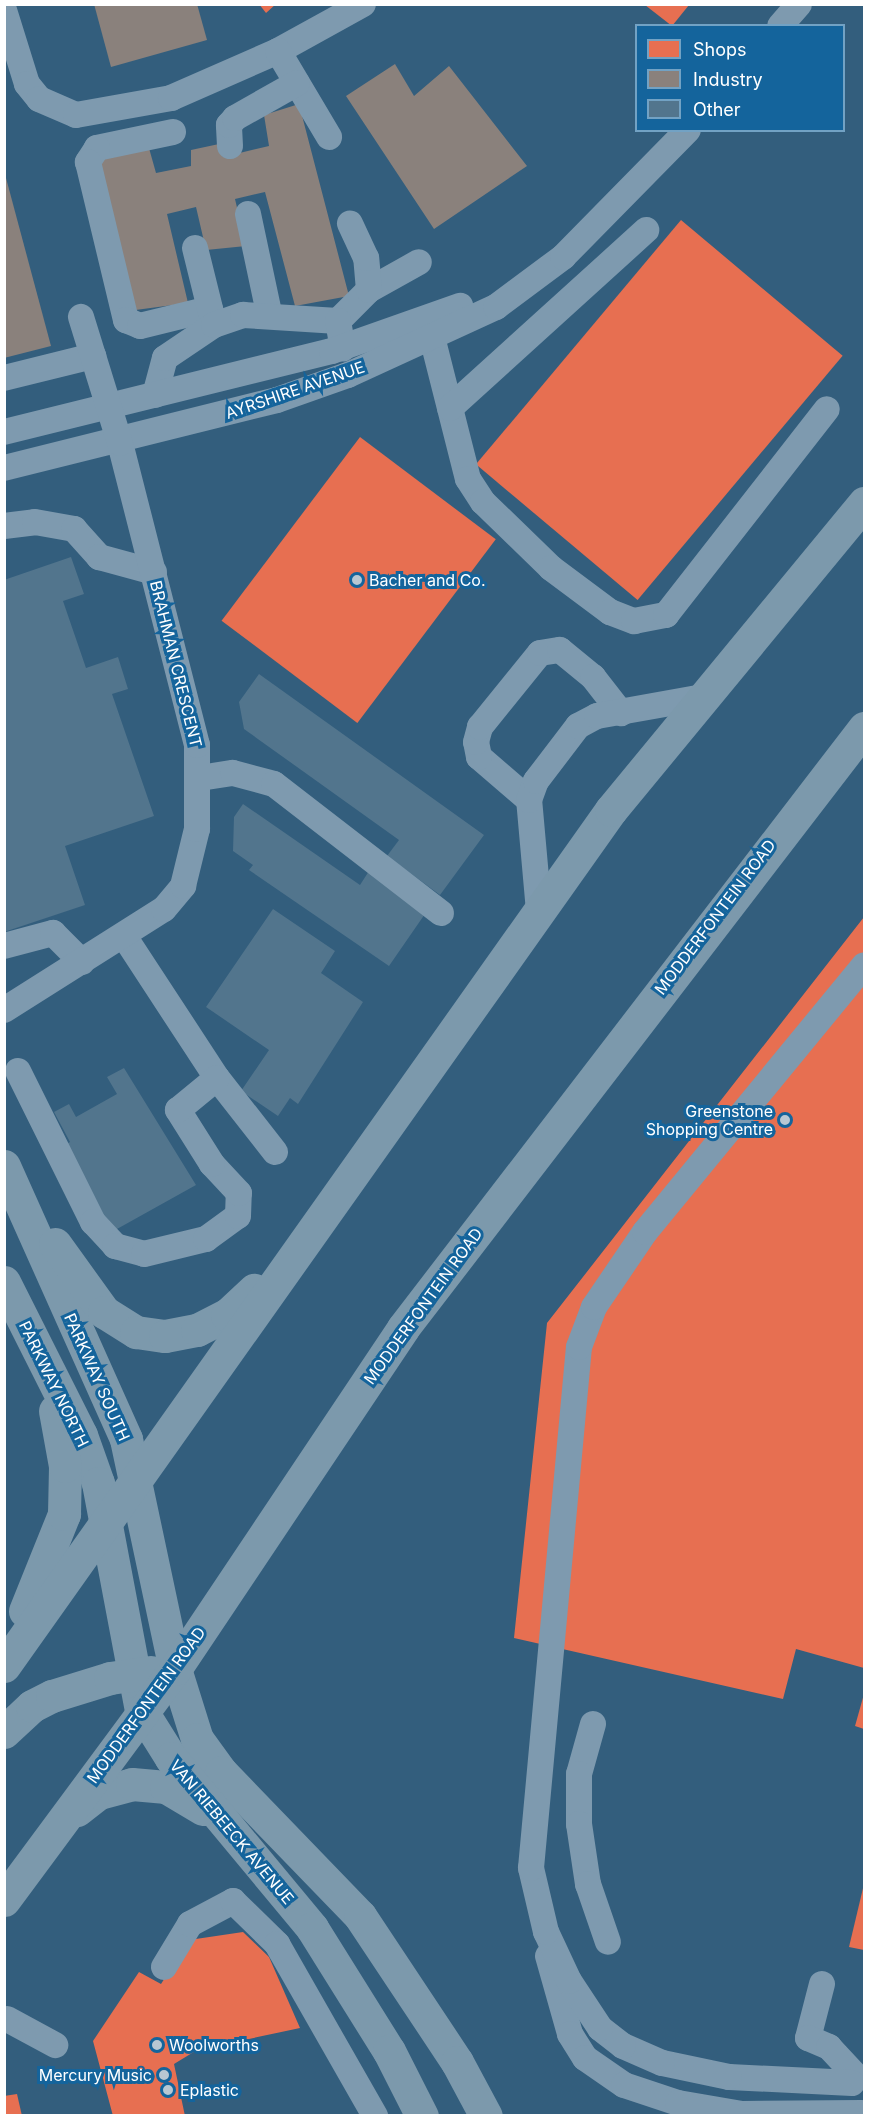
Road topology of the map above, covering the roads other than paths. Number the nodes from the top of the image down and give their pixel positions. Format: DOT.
graph roads {
  1 [pos="363,4"];
  2 [pos="799,4"];
  3 [pos="4,10"];
  4 [pos="782,24"];
  5 [pos="279,51"];
  6 [pos="297,83"];
  7 [pos="173,132"];
  8 [pos="686,132"];
  9 [pos="329,137"];
  10 [pos="230,146"];
  11 [pos="248,214"];
  12 [pos="351,224"];
  13 [pos="646,230"];
  14 [pos="195,248"];
  15 [pos="563,257"];
  16 [pos="419,262"];
  17 [pos="369,290"];
  18 [pos="269,313"];
  19 [pos="81,317"];
  20 [pos="212,317"];
  21 [pos="338,321"];
  22 [pos="432,337"];
  23 [pos="343,349"];
  24 [pos="93,356"];
  25 [pos="4,378"];
  26 [pos="155,395"];
  27 [pos="109,407"];
  28 [pos="450,408"];
  29 [pos="827,409"];
  30 [pos="4,432"];
  31 [pos="120,443"];
  32 [pos="4,468"];
  33 [pos="864,503"];
  34 [pos="4,526"];
  35 [pos="154,572"];
  36 [pos="704,697"];
  37 [pos="621,713"];
  38 [pos="864,728"];
  39 [pos="200,778"];
  40 [pos="529,800"];
  41 [pos="539,910"];
  42 [pos="441,913"];
  43 [pos="124,936"];
  44 [pos="4,946"];
  45 [pos="82,962"];
  46 [pos="864,965"];
  47 [pos="4,1010"];
  48 [pos="18,1071"];
  49 [pos="217,1078"];
  50 [pos="374,1143"];
  51 [pos="275,1152"];
  52 [pos="8,1172"];
  53 [pos="4,1282"];
  54 [pos="48,1374"];
  55 [pos="136,1477"];
  56 [pos="104,1524"];
  57 [pos="4,1660"];
  58 [pos="4,1666"];
  59 [pos="175,1669"];
  60 [pos="131,1675"];
  61 [pos="141,1710"];
  62 [pos="593,1724"];
  63 [pos="4,1732"];
  64 [pos="61,1823"];
  65 [pos="229,1827"];
  66 [pos="4,1900"];
  67 [pos="546,1932"];
  68 [pos="608,1942"];
  69 [pos="164,1967"];
  70 [pos="822,1984"];
  71 [pos="7,2019"];
  72 [pos="55,2045"];
  73 [pos="860,2072"];
  74 [pos="863,2114"];
  75 [pos="375,2115"];
  76 [pos="422,2115"];
  77 [pos="486,2115"];
  1 -- 5 [label="street"];
  2 -- 4 [label="street"];
  3 -- 5 [label="street"];
  5 -- 6 [label="street"];
  6 -- 9 [label="street"];
  6 -- 10 [label="street"];
  7 -- 20 [label="street"];
  8 -- 15 [label="street, AYRSHIRE AVENUE"];
  11 -- 18 [label="street"];
  12 -- 17 [label="street"];
  13 -- 28 [label="street"];
  14 -- 20 [label="street"];
  15 -- 22 [label="street, AYRSHIRE AVENUE"];
  15 -- 23 [label="street, AYRSHIRE AVENUE"];
  16 -- 17 [label="street"];
  17 -- 21 [label="street"];
  18 -- 20 [label="street"];
  18 -- 21 [label="street"];
  19 -- 24 [label="street, BRAHMAN CRESCENT"];
  20 -- 26 [label="street"];
  21 -- 23 [label="street"];
  22 -- 28 [label="street"];
  22 -- 31 [label="street, AYRSHIRE AVENUE"];
  23 -- 26 [label="street, AYRSHIRE AVENUE"];
  24 -- 25 [label="street"];
  24 -- 27 [label="street, BRAHMAN CRESCENT"];
  26 -- 27 [label="street, AYRSHIRE AVENUE"];
  27 -- 30 [label="street, AYRSHIRE AVENUE"];
  27 -- 31 [label="street, BRAHMAN CRESCENT"];
  28 -- 29 [label="street"];
  31 -- 32 [label="street, AYRSHIRE AVENUE"];
  31 -- 35 [label="street, BRAHMAN CRESCENT"];
  33 -- 36 [label="main road"];
  34 -- 35 [label="street"];
  35 -- 39 [label="street, BRAHMAN CRESCENT"];
  36 -- 37 [label="street"];
  36 -- 41 [label="main road"];
  37 -- 40 [label="street"];
  37 -- 40 [label="street"];
  38 -- 59 [label="main road, MODDERFONTEIN ROAD"];
  39 -- 42 [label="street"];
  39 -- 43 [label="street, BRAHMAN CRESCENT"];
  40 -- 41 [label="street"];
  41 -- 50 [label="main road"];
  43 -- 45 [label="street, BRAHMAN CRESCENT"];
  43 -- 49 [label="street"];
  44 -- 45 [label="street"];
  45 -- 47 [label="street, BRAHMAN CRESCENT"];
  46 -- 67 [label="street"];
  48 -- 49 [label="street"];
  49 -- 51 [label="street"];
  50 -- 52 [label="main road"];
  50 -- 55 [label="main road"];
  52 -- 55 [label="main road, PARKWAY SOUTH"];
  53 -- 54 [label="main road, PARKWAY NORTH"];
  54 -- 56 [label="main road, PARKWAY NORTH"];
  54 -- 57 [label="main road"];
  55 -- 56 [label="main road"];
  55 -- 59 [label="main road, PARKWAY SOUTH"];
  56 -- 58 [label="main road"];
  56 -- 60 [label="main road, VAN RIEBEECK AVENUE"];
  59 -- 60 [label="main road"];
  59 -- 61 [label="main road, MODDERFONTEIN ROAD"];
  59 -- 77 [label="main road, VAN RIEBEECK AVENUE"];
  60 -- 61 [label="main road, VAN RIEBEECK AVENUE"];
  60 -- 63 [label="main road"];
  61 -- 64 [label="main road, MODDERFONTEIN ROAD"];
  61 -- 65 [label="main road, VAN RIEBEECK AVENUE"];
  62 -- 68 [label="street"];
  64 -- 65 [label="main road"];
  64 -- 66 [label="main road, MODDERFONTEIN ROAD"];
  65 -- 76 [label="main road, VAN RIEBEECK AVENUE"];
  67 -- 73 [label="street"];
  67 -- 74 [label="street"];
  69 -- 75 [label="street"];
  70 -- 73 [label="street"];
  71 -- 72 [label="street"];
  73 -- 74 [label="street"];
}
